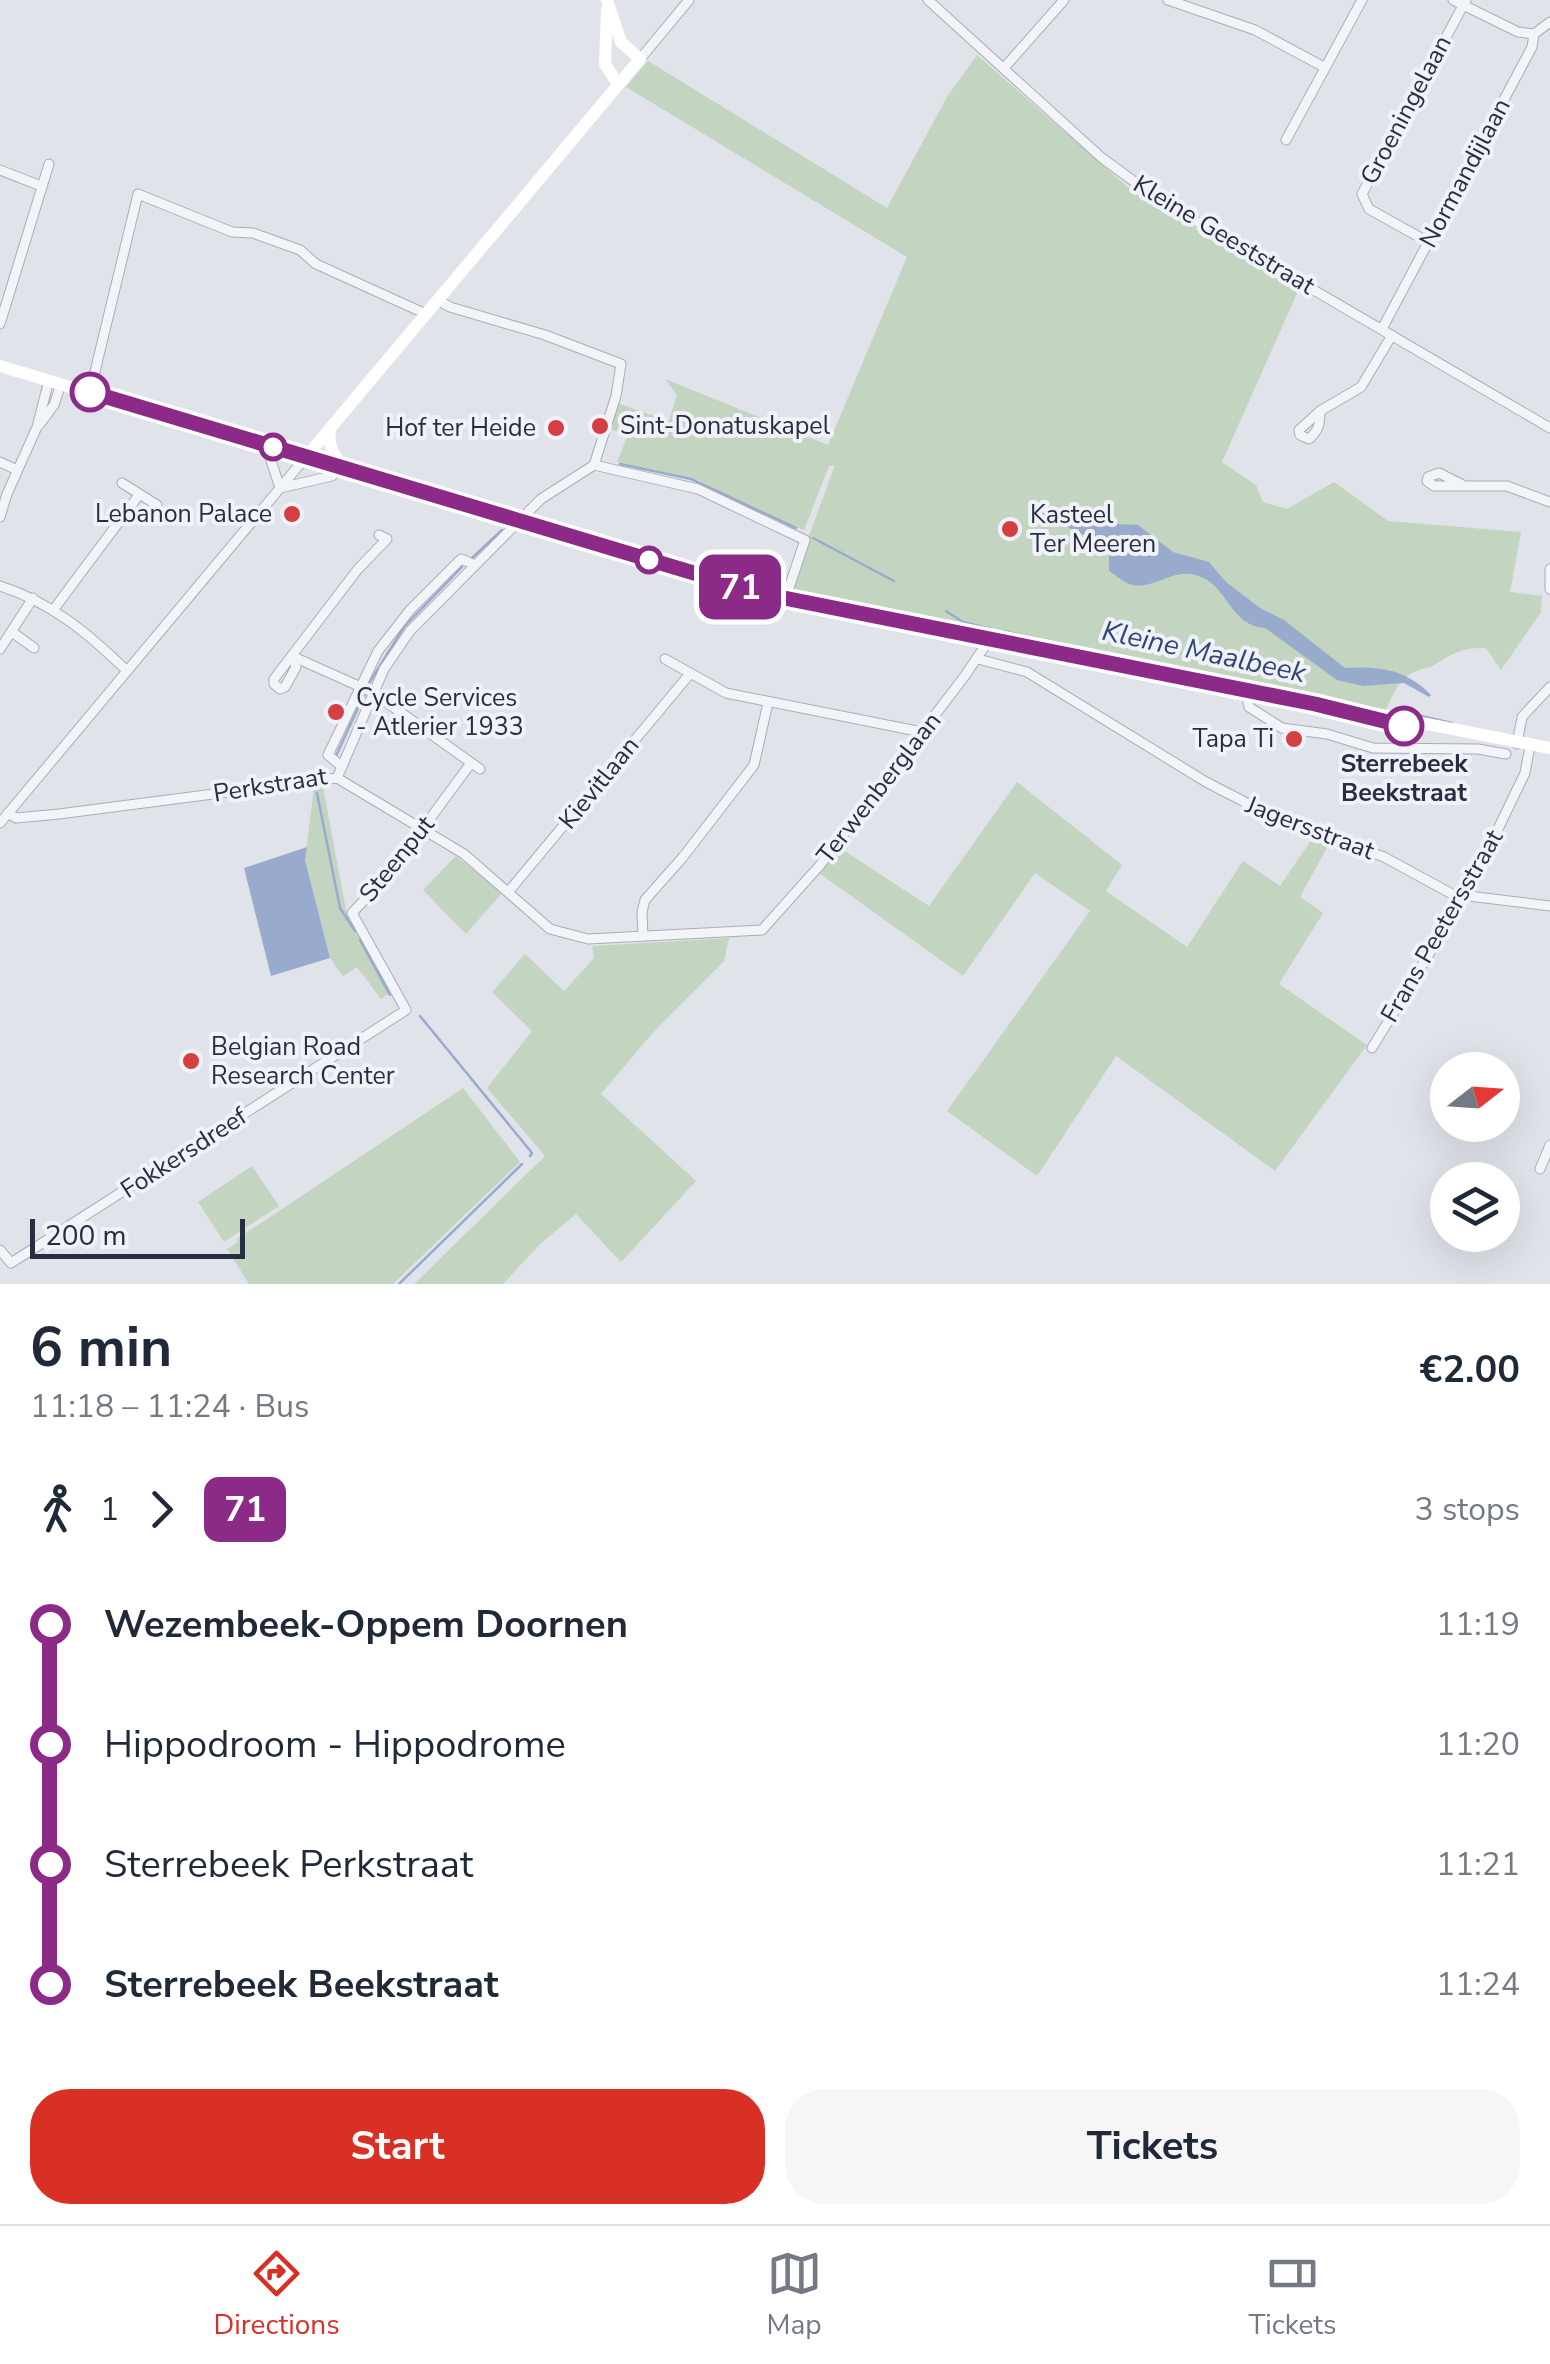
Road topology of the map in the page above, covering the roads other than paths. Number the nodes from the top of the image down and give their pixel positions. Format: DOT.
graph roads {
  1 [pos="688,0"];
  2 [pos="928,0"];
  3 [pos="1168,0"];
  4 [pos="1362,0"];
  5 [pos="607,1"];
  6 [pos="1060,1"];
  7 [pos="1461,2"];
  8 [pos="1550,22"];
  9 [pos="1534,34"];
  10 [pos="640,58"];
  11 [pos="1324,66"];
  12 [pos="1004,68"];
  13 [pos="618,84"];
  14 [pos="1286,140"];
  15 [pos="49,164"];
  16 [pos="0,170"];
  17 [pos="41,186"];
  18 [pos="1428,242"];
  19 [pos="438,300"];
  20 [pos="426,314"];
  21 [pos="0,324"];
  22 [pos="1382,329"];
  23 [pos="1392,335"];
  24 [pos="0,366"];
  25 [pos="55,382"];
  26 [pos="90,392"];
  27 [pos="1320,412"];
  28 [pos="331,426"];
  29 [pos="1550,428"];
  30 [pos="266,445"];
  31 [pos="306,456"];
  32 [pos="0,462"];
  33 [pos="594,464"];
  34 [pos="17,470"];
  35 [pos="354,470"];
  36 [pos="332,476"];
  37 [pos="122,483"];
  38 [pos="1461,484"];
  39 [pos="280,488"];
  40 [pos="139,494"];
  41 [pos="1550,502"];
  42 [pos="156,506"];
  43 [pos="0,517"];
  44 [pos="519,521"];
  45 [pos="379,536"];
  46 [pos="475,565"];
  47 [pos="1550,569"];
  48 [pos="0,586"];
  49 [pos="1550,589"];
  50 [pos="34,598"];
  51 [pos="785,600"];
  52 [pos="54,609"];
  53 [pos="12,632"];
  54 [pos="988,640"];
  55 [pos="34,648"];
  56 [pos="0,649"];
  57 [pos="978,658"];
  58 [pos="665,659"];
  59 [pos="127,670"];
  60 [pos="689,675"];
  61 [pos="359,686"];
  62 [pos="1550,687"];
  63 [pos="1245,690"];
  64 [pos="372,692"];
  65 [pos="768,703"];
  66 [pos="922,732"];
  67 [pos="1524,745"];
  68 [pos="1550,748"];
  69 [pos="1506,754"];
  70 [pos="340,766"];
  71 [pos="337,778"];
  72 [pos="8,814"];
  73 [pos="0,824"];
  74 [pos="422,831"];
  75 [pos="510,892"];
  76 [pos="1465,894"];
  77 [pos="1550,906"];
  78 [pos="643,936"];
  79 [pos="406,1010"];
  80 [pos="1372,1048"];
  81 [pos="1550,1146"];
  82 [pos="1540,1169"];
  83 [pos="4,1259"];
  1 -- 10 [label="street"];
  2 -- 12 [label="street, Kleine Geeststraat"];
  3 -- 11 [label="street"];
  4 -- 11 [label="street"];
  5 -- 10 [label="main road"];
  5 -- 13 [label="main road"];
  6 -- 12 [label="street"];
  7 -- 9 [label="street"];
  7 -- 18 [label="street, Groeningelaan"];
  8 -- 9 [label="street"];
  9 -- 18 [label="street, Normandijlaan"];
  10 -- 13 [label="main road"];
  11 -- 14 [label="street"];
  12 -- 22 [label="street, Kleine Geeststraat"];
  13 -- 19 [label="main road"];
  15 -- 17 [label="street"];
  16 -- 17 [label="street"];
  17 -- 21 [label="street"];
  18 -- 22 [label="street, Normandijlaan"];
  19 -- 20 [label="main road"];
  19 -- 33 [label="street"];
  20 -- 26 [label="street"];
  20 -- 28 [label="main road"];
  22 -- 23 [label="street, Kleine Geeststraat"];
  23 -- 27 [label="street"];
  23 -- 29 [label="street, Kleine Geeststraat"];
  24 -- 25 [label="main road"];
  25 -- 26 [label="main road"];
  25 -- 34 [label="street"];
  26 -- 30 [label="main road"];
  28 -- 31 [label="main road"];
  28 -- 35 [label="main road"];
  30 -- 31 [label="main road"];
  30 -- 39 [label="street"];
  31 -- 35 [label="main road"];
  31 -- 39 [label="street"];
  32 -- 34 [label="street"];
  33 -- 44 [label="street, Perkstraat"];
  33 -- 51 [label="street"];
  34 -- 43 [label="street"];
  35 -- 44 [label="main road"];
  36 -- 39 [label="street"];
  37 -- 40 [label="street"];
  38 -- 41 [label="street"];
  39 -- 59 [label="street"];
  40 -- 42 [label="street"];
  40 -- 52 [label="street"];
  44 -- 46 [label="street, Perkstraat"];
  44 -- 51 [label="main road"];
  45 -- 61 [label="street, Steenput"];
  46 -- 61 [label="street"];
  46 -- 64 [label="street, Perkstraat"];
  47 -- 49 [label="street"];
  48 -- 50 [label="street"];
  50 -- 52 [label="street"];
  50 -- 53 [label="street"];
  51 -- 54 [label="main road"];
  52 -- 59 [label="street"];
  53 -- 55 [label="street"];
  53 -- 56 [label="street"];
  54 -- 57 [label="street, Terwenberglaan"];
  54 -- 63 [label="main road"];
  57 -- 66 [label="street, Terwenberglaan"];
  57 -- 76 [label="street, Jagersstraat"];
  58 -- 60 [label="street"];
  59 -- 72 [label="street"];
  60 -- 65 [label="street"];
  60 -- 75 [label="street, Kievitlaan"];
  61 -- 64 [label="street, Steenput"];
  61 -- 70 [label="street"];
  62 -- 67 [label="street, Frans Peetersstraat"];
  63 -- 67 [label="main road"];
  63 -- 69 [label="street"];
  64 -- 70 [label="street, Perkstraat"];
  64 -- 74 [label="street, Steenput"];
  65 -- 66 [label="street"];
  65 -- 78 [label="street"];
  66 -- 78 [label="street, Terwenberglaan"];
  67 -- 68 [label="main road"];
  67 -- 76 [label="street, Frans Peetersstraat"];
  70 -- 71 [label="street, Perkstraat"];
  71 -- 72 [label="street, Perkstraat"];
  71 -- 74 [label="street"];
  72 -- 73 [label="street"];
  74 -- 75 [label="street"];
  74 -- 79 [label="street, Steenput"];
  75 -- 78 [label="street"];
  76 -- 77 [label="street, Jagersstraat"];
  76 -- 80 [label="street, Frans Peetersstraat"];
  79 -- 83 [label="street, Fokkersdreef"];
  81 -- 82 [label="street"];
}
